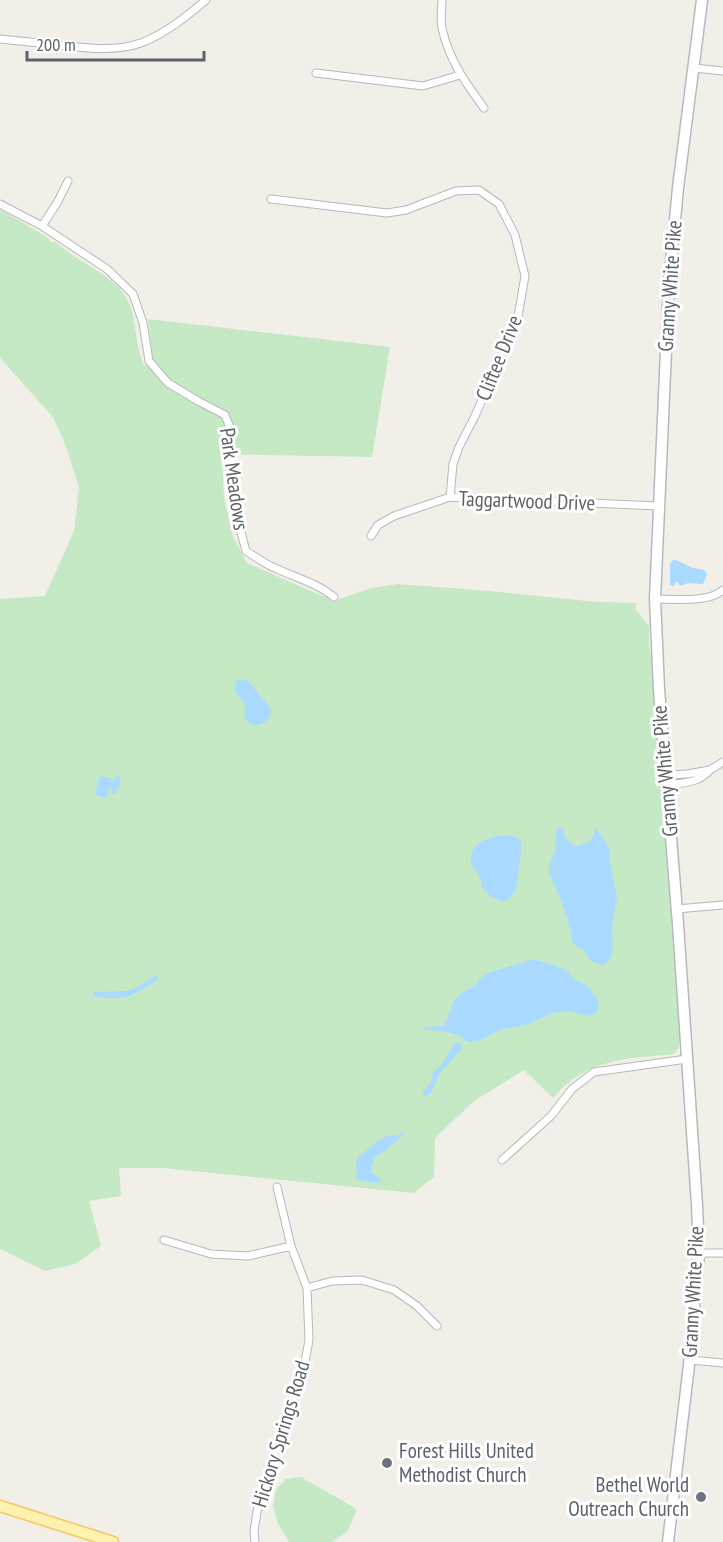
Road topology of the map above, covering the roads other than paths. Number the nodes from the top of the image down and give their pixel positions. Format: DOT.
graph roads {
  1 [pos="206,0"];
  2 [pos="442,0"];
  3 [pos="702,0"];
  4 [pos="0,39"];
  5 [pos="694,68"];
  6 [pos="723,71"];
  7 [pos="316,73"];
  8 [pos="460,75"];
  9 [pos="484,108"];
  10 [pos="68,181"];
  11 [pos="271,199"];
  12 [pos="0,204"];
  13 [pos="42,226"];
  14 [pos="450,497"];
  15 [pos="659,507"];
  16 [pos="371,536"];
  17 [pos="723,590"];
  18 [pos="334,597"];
  19 [pos="655,599"];
  20 [pos="723,762"];
  21 [pos="667,780"];
  22 [pos="723,905"];
  23 [pos="676,909"];
  24 [pos="687,1059"];
  25 [pos="502,1160"];
  26 [pos="277,1187"];
  27 [pos="164,1240"];
  28 [pos="291,1246"];
  29 [pos="699,1252"];
  30 [pos="723,1253"];
  31 [pos="307,1288"];
  32 [pos="437,1326"];
  33 [pos="690,1360"];
  34 [pos="723,1364"];
  35 [pos="0,1506"];
  36 [pos="113,1542"];
  37 [pos="255,1542"];
  38 [pos="668,1542"];
  1 -- 4 [label="street"];
  2 -- 8 [label="street"];
  3 -- 5 [label="main road, Granny White Pike"];
  5 -- 6 [label="street"];
  5 -- 15 [label="main road, Granny White Pike"];
  7 -- 8 [label="street"];
  8 -- 9 [label="street"];
  10 -- 13 [label="street"];
  11 -- 14 [label="street, Cliftee Drive"];
  12 -- 13 [label="street, Park Meadows"];
  13 -- 18 [label="street, Park Meadows"];
  14 -- 15 [label="street, Taggartwood Drive"];
  14 -- 16 [label="street, Taggartwood Drive"];
  15 -- 19 [label="main road, Granny White Pike"];
  17 -- 19 [label="street"];
  19 -- 21 [label="main road, Granny White Pike"];
  20 -- 21 [label="street"];
  21 -- 23 [label="main road, Granny White Pike"];
  22 -- 23 [label="street"];
  23 -- 24 [label="main road, Granny White Pike"];
  24 -- 25 [label="street"];
  24 -- 29 [label="main road, Granny White Pike"];
  26 -- 28 [label="street, Hickory Springs Road"];
  27 -- 28 [label="street"];
  28 -- 31 [label="street, Hickory Springs Road"];
  29 -- 30 [label="street"];
  29 -- 33 [label="main road, Granny White Pike"];
  31 -- 32 [label="street"];
  31 -- 37 [label="street, Hickory Springs Road"];
  33 -- 34 [label="street"];
  33 -- 38 [label="main road, Granny White Pike"];
  35 -- 36 [label="main road"];
}
